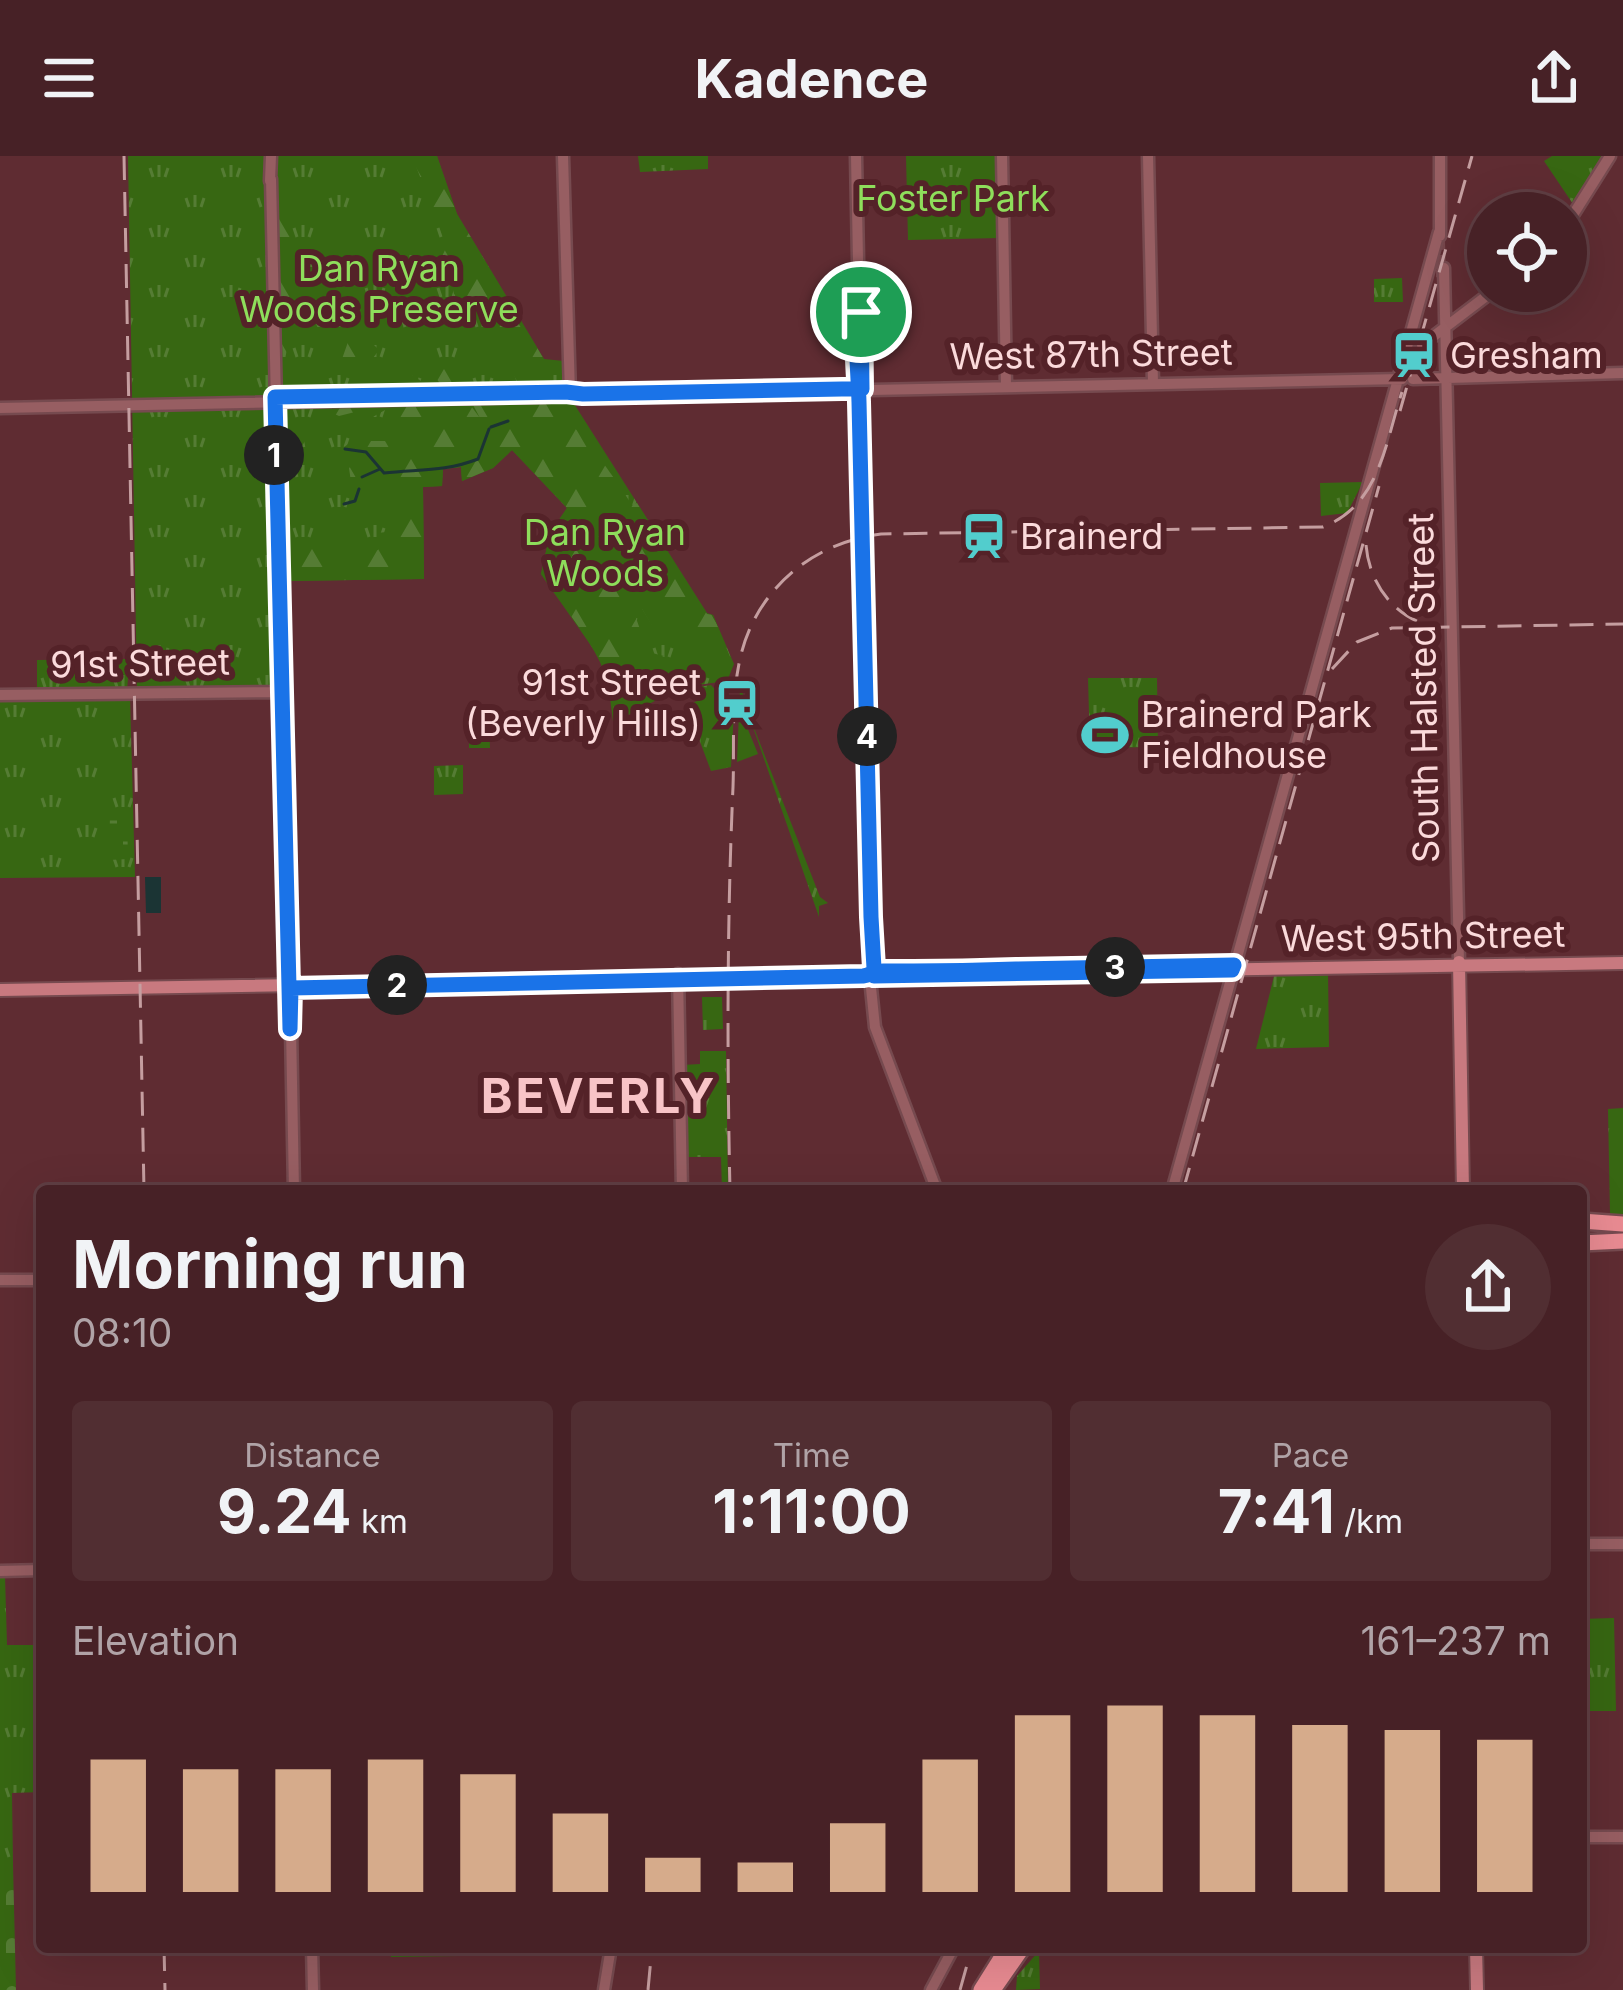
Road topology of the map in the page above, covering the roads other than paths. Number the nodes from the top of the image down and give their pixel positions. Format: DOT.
graph roads {
  1 [pos="271,156"];
  2 [pos="563,156"];
  3 [pos="856,156"];
  4 [pos="1002,156"];
  5 [pos="1148,156"];
  6 [pos="1440,156"];
  7 [pos="1610,156"];
  8 [pos="1587,193"];
  9 [pos="1442,276"];
  10 [pos="1467,311"];
  11 [pos="1444,328"];
  12 [pos="1425,342"];
  13 [pos="1623,376"];
  14 [pos="1408,378"];
  15 [pos="1445,378"];
  16 [pos="1153,383"];
  17 [pos="1006,386"];
  18 [pos="860,389"];
  19 [pos="570,394"];
  20 [pos="275,399"];
  21 [pos="0,406"];
  22 [pos="282,692"];
  23 [pos="0,695"];
  24 [pos="280,741"];
  25 [pos="286,765"];
  26 [pos="1623,961"];
  27 [pos="1457,964"];
  28 [pos="1233,967"];
  29 [pos="872,975"];
  30 [pos="678,977"];
  31 [pos="288,985"];
  32 [pos="0,988"];
  33 [pos="294,1185"];
  34 [pos="682,1185"];
  35 [pos="935,1185"];
  36 [pos="1174,1185"];
  37 [pos="1461,1185"];
  38 [pos="1587,1225"];
  39 [pos="1623,1226"];
  40 [pos="1623,1240"];
  41 [pos="1587,1242"];
  42 [pos="0,1280"];
  43 [pos="36,1280"];
  44 [pos="1587,1544"];
  45 [pos="1623,1544"];
  46 [pos="36,1570"];
  47 [pos="0,1571"];
  48 [pos="1623,1837"];
  49 [pos="1587,1838"];
  50 [pos="312,1953"];
  51 [pos="610,1953"];
  52 [pos="951,1953"];
  53 [pos="1018,1953"];
  54 [pos="1478,1953"];
  55 [pos="996,1981"];
  56 [pos="313,1990"];
  57 [pos="604,1990"];
  58 [pos="931,1990"];
  59 [pos="978,1990"];
  60 [pos="1479,1990"];
  1 -- 20 [label="main road"];
  2 -- 19 [label="main road"];
  3 -- 18 [label="main road"];
  4 -- 17 [label="main road"];
  5 -- 16 [label="main road"];
  6 -- 14 [label="main road"];
  7 -- 8 [label="main road"];
  9 -- 11 [label="main road, South Halsted Street"];
  10 -- 11 [label="main road"];
  11 -- 12 [label="main road"];
  11 -- 15 [label="main road, South Halsted Street"];
  13 -- 15 [label="main road, West 87th Street"];
  14 -- 15 [label="main road, West 87th Street"];
  14 -- 16 [label="main road, West 87th Street"];
  14 -- 28 [label="main road"];
  15 -- 27 [label="main road, South Halsted Street"];
  16 -- 17 [label="main road, West 87th Street"];
  17 -- 18 [label="main road, West 87th Street"];
  18 -- 19 [label="main road, West 87th Street"];
  18 -- 29 [label="main road"];
  19 -- 20 [label="main road, West 87th Street"];
  20 -- 21 [label="main road, West 87th Street"];
  20 -- 22 [label="main road"];
  22 -- 23 [label="main road, 91st Street"];
  22 -- 24 [label="main road"];
  22 -- 25 [label="main road"];
  24 -- 25 [label="main road"];
  24 -- 31 [label="main road"];
  25 -- 31 [label="main road"];
  26 -- 27 [label="main road, West 95th Street"];
  27 -- 28 [label="main road, West 95th Street"];
  27 -- 37 [label="main road, South Halsted Street"];
  28 -- 29 [label="main road, West 95th Street"];
  28 -- 36 [label="main road"];
  29 -- 30 [label="main road, West 95th Street"];
  29 -- 35 [label="main road"];
  30 -- 31 [label="main road, West 95th Street"];
  30 -- 34 [label="main road"];
  31 -- 32 [label="main road, West 95th Street"];
  31 -- 33 [label="main road"];
  38 -- 39 [label="highway"];
  40 -- 41 [label="highway"];
  42 -- 43 [label="main road"];
  44 -- 45 [label="main road"];
  46 -- 47 [label="main road"];
  48 -- 49 [label="main road"];
  50 -- 56 [label="main road"];
  51 -- 57 [label="main road"];
  52 -- 58 [label="main road"];
  53 -- 55 [label="highway"];
  54 -- 60 [label="main road"];
  55 -- 59 [label="highway"];
}
